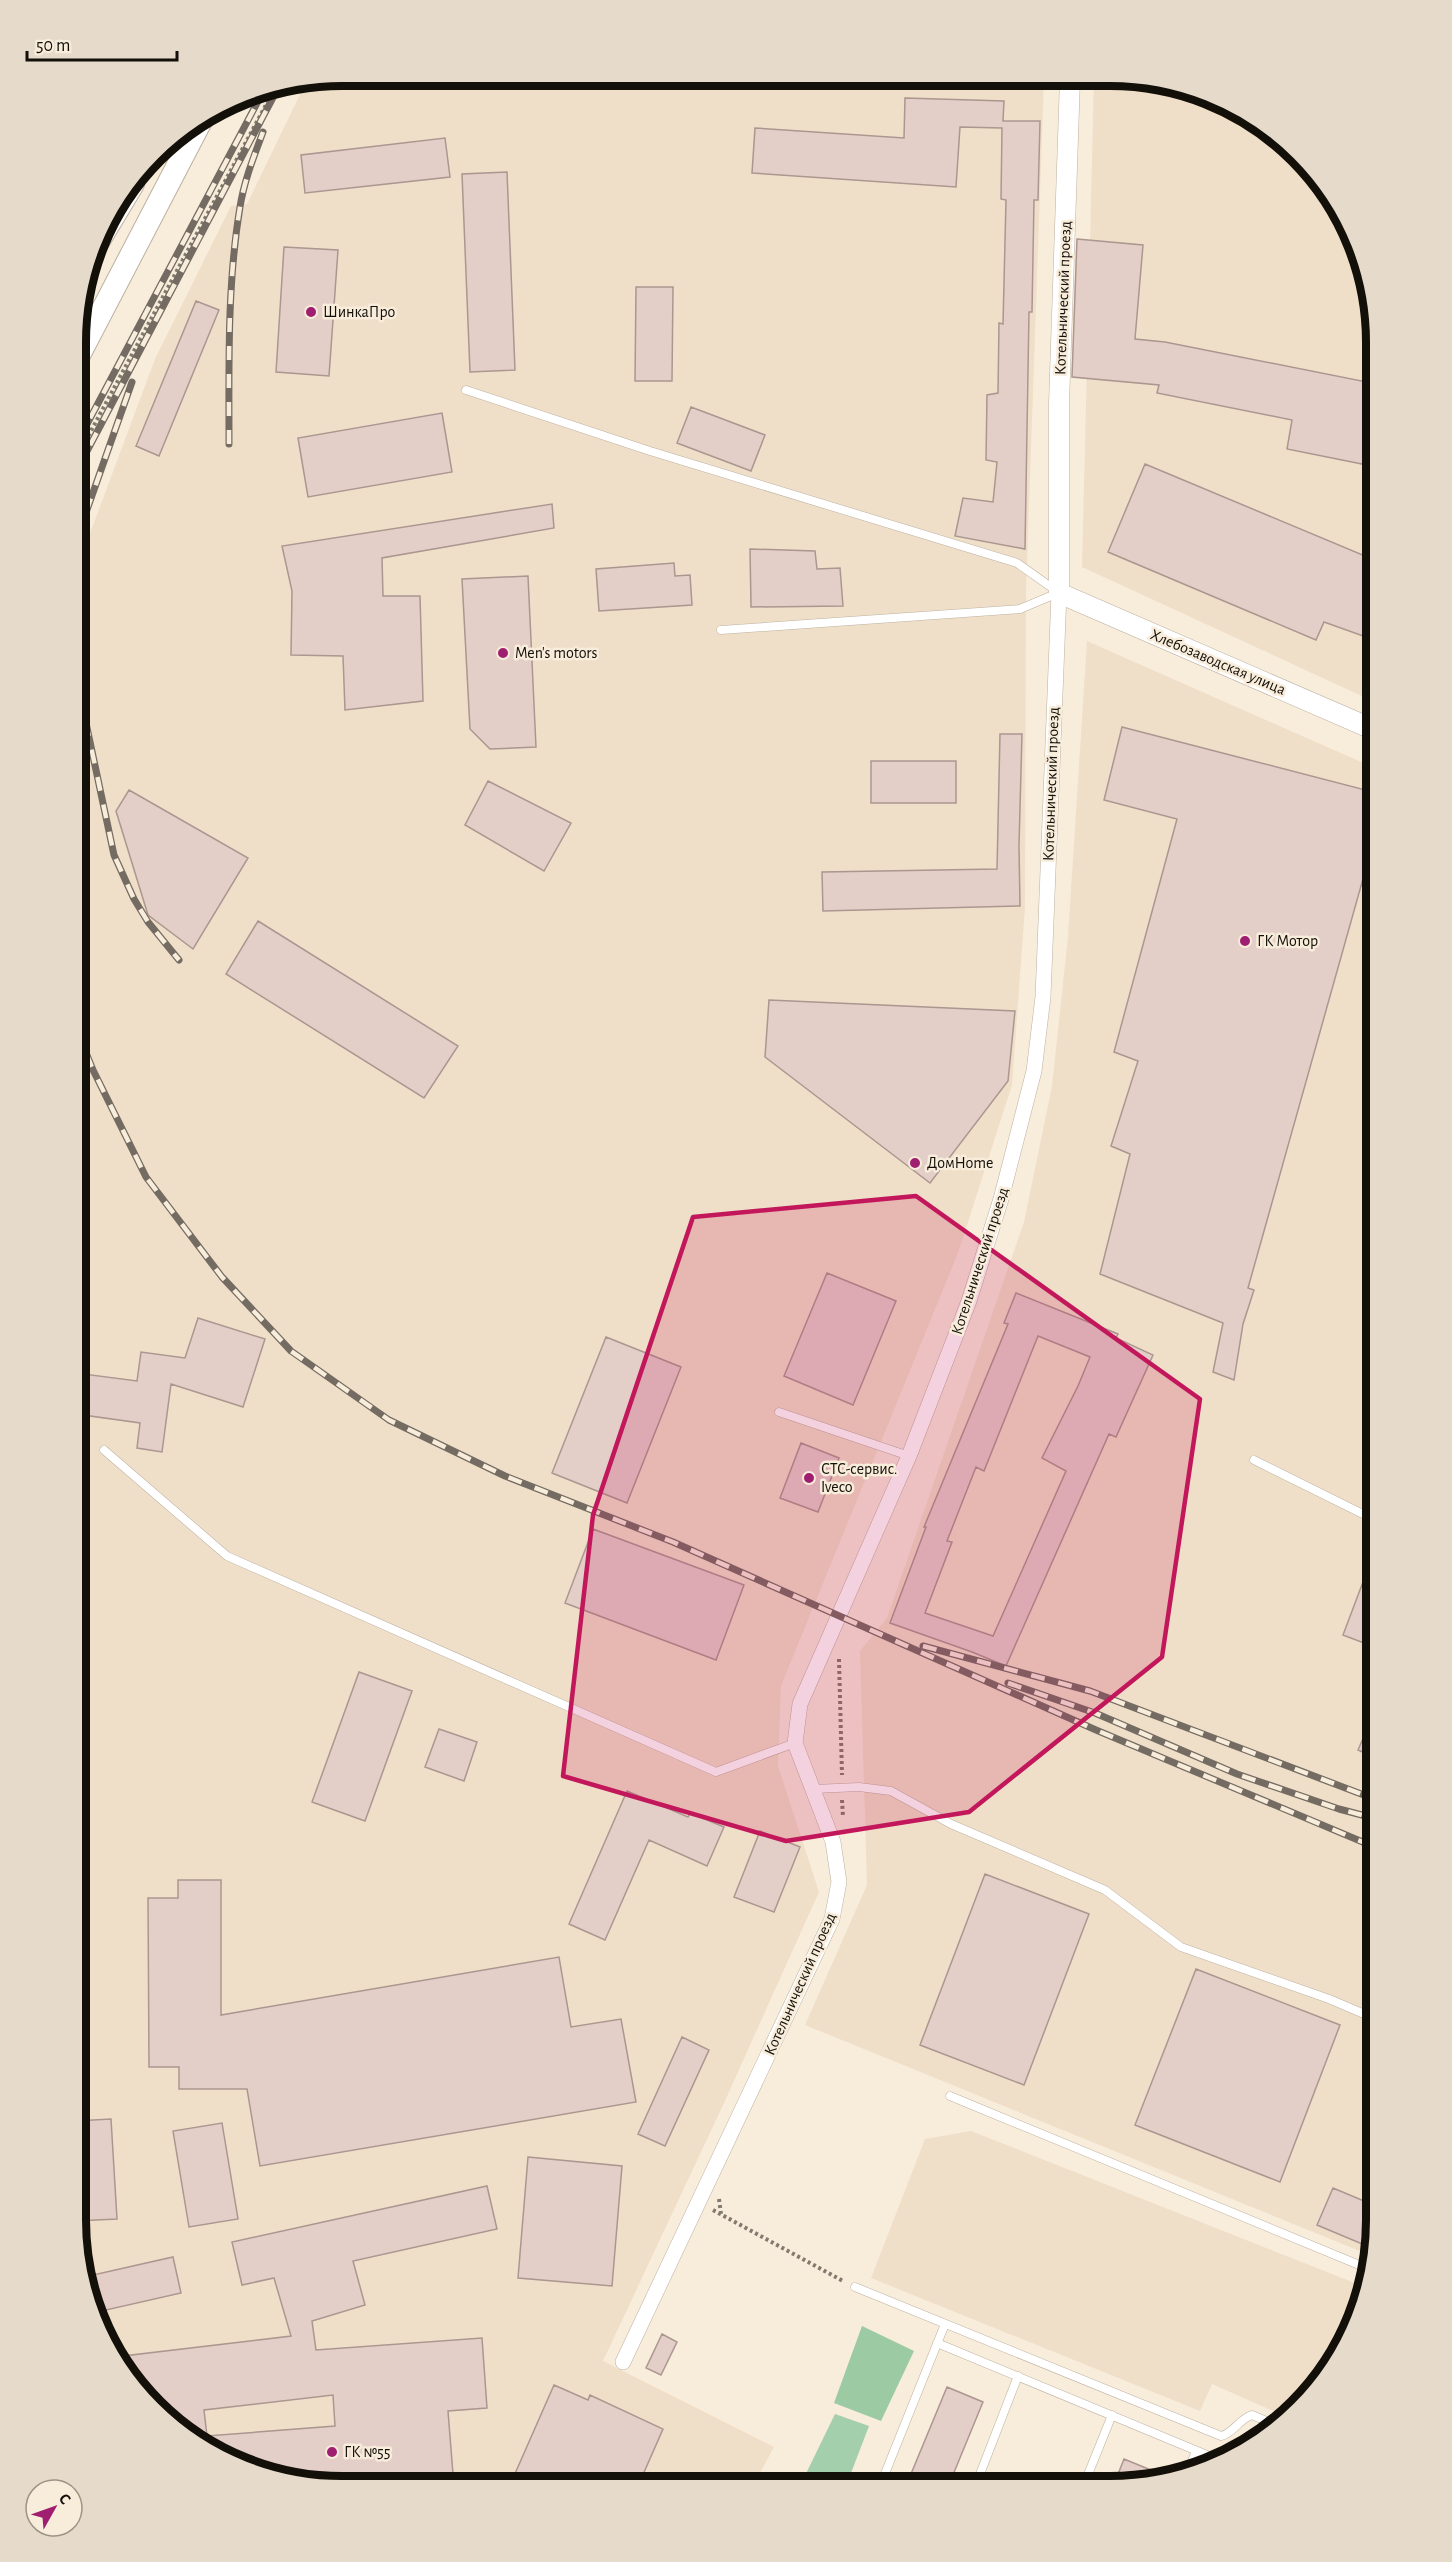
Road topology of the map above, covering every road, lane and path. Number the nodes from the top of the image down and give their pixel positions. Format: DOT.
graph roads {
  1 [pos="1070,86"];
  2 [pos="271,95"];
  3 [pos="196,131"];
  4 [pos="86,342"];
  5 [pos="466,390"];
  6 [pos="86,440"];
  7 [pos="1059,593"];
  8 [pos="721,630"];
  9 [pos="1366,726"];
  10 [pos="779,1412"];
  11 [pos="104,1450"];
  12 [pos="909,1456"];
  13 [pos="1254,1460"];
  14 [pos="1366,1516"];
  15 [pos="838,1656"];
  16 [pos="795,1743"];
  17 [pos="842,1787"];
  18 [pos="814,1789"];
  19 [pos="843,1819"];
  20 [pos="1366,2015"];
  21 [pos="950,2096"];
  22 [pos="719,2195"];
  23 [pos="699,2202"];
  24 [pos="721,2214"];
  25 [pos="1362,2266"];
  26 [pos="855,2287"];
  27 [pos="945,2324"];
  28 [pos="937,2343"];
  29 [pos="623,2362"];
  30 [pos="1018,2376"];
  31 [pos="1112,2415"];
  32 [pos="1268,2422"];
  33 [pos="1197,2451"];
  34 [pos="1210,2456"];
  35 [pos="1192,2463"];
  36 [pos="884,2476"];
  37 [pos="979,2476"];
  38 [pos="1087,2476"];
  1 -- 7 [label="street, Котельнический проезд"];
  2 -- 6 [label="path"];
  3 -- 4 [label="main road"];
  5 -- 7 [label="lane"];
  7 -- 8 [label="lane"];
  7 -- 9 [label="street, Хлебозаводская улица"];
  7 -- 12 [label="street, Котельнический проезд"];
  10 -- 12 [label="lane"];
  11 -- 16 [label="lane"];
  12 -- 16 [label="street, Котельнический проезд"];
  13 -- 14 [label="lane"];
  15 -- 17 [label="path"];
  16 -- 18 [label="street, Котельнический проезд"];
  17 -- 18 [label="lane"];
  17 -- 19 [label="path"];
  17 -- 20 [label="lane"];
  18 -- 23 [label="street, Котельнический проезд"];
  21 -- 25 [label="lane"];
  22 -- 24 [label="path"];
  23 -- 24 [label="path"];
  23 -- 29 [label="street, Котельнический проезд"];
  24 -- 26 [label="path"];
  26 -- 27 [label="lane"];
  27 -- 28 [label="lane"];
  27 -- 32 [label="lane"];
  28 -- 30 [label="lane"];
  28 -- 36 [label="lane"];
  30 -- 31 [label="lane"];
  30 -- 37 [label="lane"];
  31 -- 33 [label="lane"];
  31 -- 38 [label="lane"];
  33 -- 34 [label="lane"];
  33 -- 35 [label="lane"];
}
